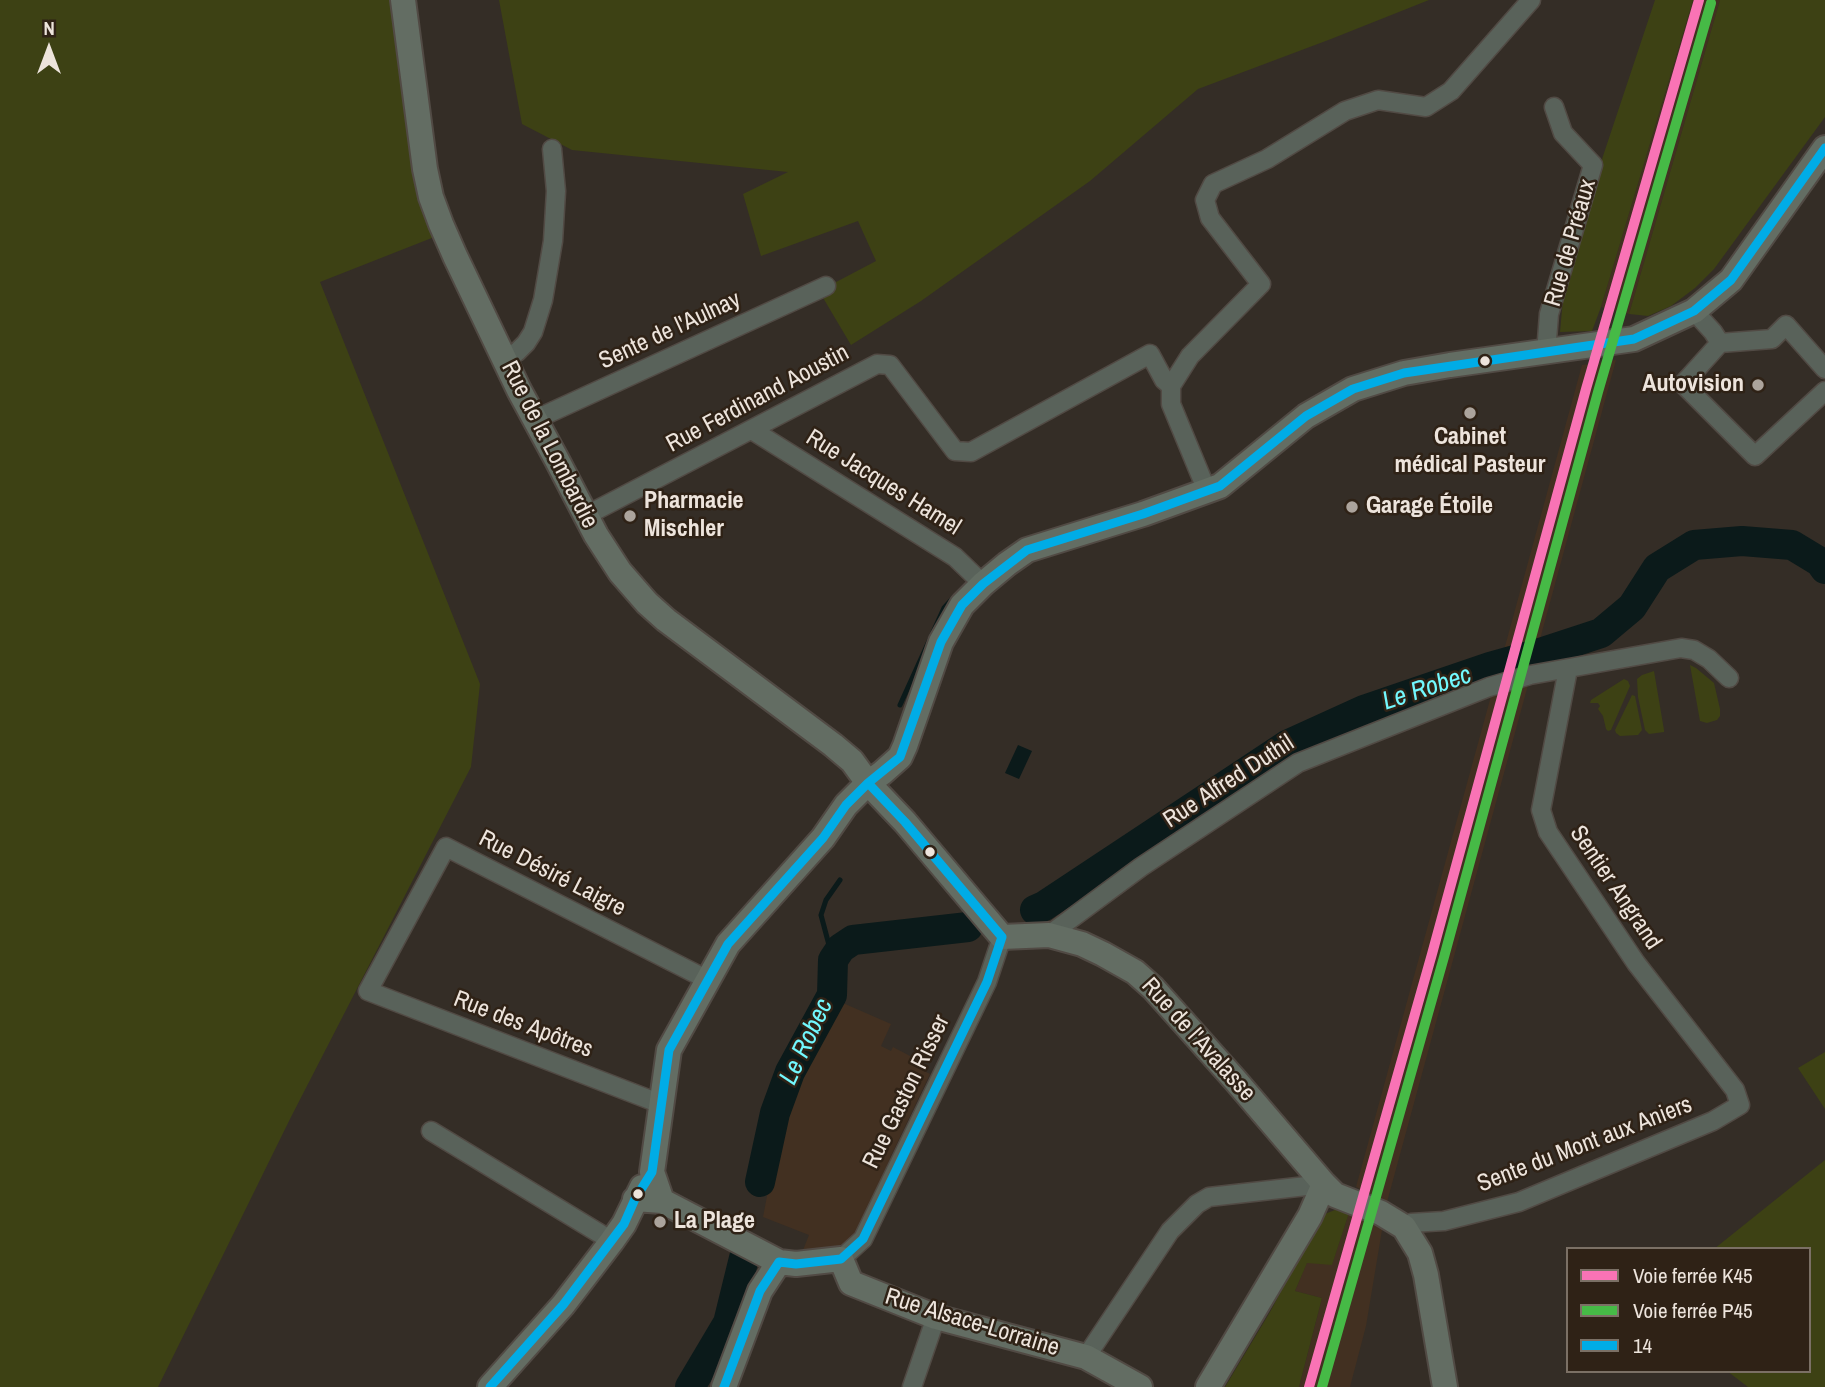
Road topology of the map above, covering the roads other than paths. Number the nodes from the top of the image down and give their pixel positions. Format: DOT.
graph roads {
  1 [pos="402,0"];
  2 [pos="1531,0"];
  3 [pos="1554,107"];
  4 [pos="1825,148"];
  5 [pos="552,149"];
  6 [pos="826,286"];
  7 [pos="1694,311"];
  8 [pos="1720,343"];
  9 [pos="1549,350"];
  10 [pos="504,359"];
  11 [pos="1825,369"];
  12 [pos="1171,386"];
  13 [pos="1825,391"];
  14 [pos="534,420"];
  15 [pos="752,430"];
  16 [pos="1207,491"];
  17 [pos="585,516"];
  18 [pos="983,584"];
  19 [pos="1568,669"];
  20 [pos="1728,678"];
  21 [pos="868,783"];
  22 [pos="1049,935"];
  23 [pos="1002,937"];
  24 [pos="708,980"];
  25 [pos="368,991"];
  26 [pos="661,1104"];
  27 [pos="1740,1105"];
  28 [pos="431,1131"];
  29 [pos="652,1172"];
  30 [pos="1324,1184"];
  31 [pos="635,1199"];
  32 [pos="662,1201"];
  33 [pos="1404,1227"];
  34 [pos="612,1241"];
  35 [pos="841,1259"];
  36 [pos="779,1262"];
  37 [pos="936,1317"];
  38 [pos="1086,1357"];
  39 [pos="490,1387"];
  40 [pos="724,1387"];
  41 [pos="912,1387"];
  42 [pos="1140,1387"];
  43 [pos="1208,1387"];
  44 [pos="1445,1387"];
  1 -- 10 [label="main road, Rue de la Lombardie"];
  2 -- 12 [label="street"];
  3 -- 9 [label="street, Rue de Préaux"];
  4 -- 7 [label="main road"];
  5 -- 10 [label="street"];
  6 -- 14 [label="street, Sente de l'Aulnay"];
  7 -- 8 [label="street"];
  7 -- 9 [label="main road"];
  8 -- 11 [label="street"];
  8 -- 13 [label="street"];
  9 -- 16 [label="main road"];
  10 -- 14 [label="main road, Rue de la Lombardie"];
  12 -- 15 [label="street, Rue Ferdinand Aoustin"];
  12 -- 16 [label="street"];
  14 -- 17 [label="main road, Rue de la Lombardie"];
  15 -- 17 [label="street, Rue Ferdinand Aoustin"];
  15 -- 18 [label="street, Rue Jacques Hamel"];
  16 -- 18 [label="main road"];
  17 -- 21 [label="main road, Rue de la Lombardie"];
  18 -- 21 [label="main road"];
  19 -- 20 [label="street, Rue Alfred Duthil"];
  19 -- 22 [label="street, Rue Alfred Duthil"];
  19 -- 27 [label="street, Sentier Angrand"];
  21 -- 23 [label="main road, Rue de la Lombardie"];
  21 -- 24 [label="main road"];
  22 -- 23 [label="main road, Rue de l'Avalasse"];
  22 -- 30 [label="main road, Rue de l'Avalasse"];
  23 -- 35 [label="street, Rue Gaston Risser"];
  24 -- 25 [label="street, Rue Désiré Laigre"];
  24 -- 26 [label="main road"];
  25 -- 26 [label="street, Rue des Apôtres"];
  26 -- 29 [label="main road"];
  27 -- 33 [label="street, Sente du Mont aux Aniers"];
  28 -- 34 [label="street"];
  29 -- 31 [label="main road"];
  29 -- 32 [label="main road"];
  30 -- 33 [label="main road, Rue de l'Avalasse"];
  30 -- 38 [label="street"];
  30 -- 43 [label="main road"];
  31 -- 32 [label="main road"];
  31 -- 34 [label="main road"];
  32 -- 36 [label="main road"];
  33 -- 44 [label="main road"];
  34 -- 39 [label="main road"];
  35 -- 36 [label="main road"];
  35 -- 37 [label="main road, Rue Alsace-Lorraine"];
  36 -- 40 [label="main road"];
  37 -- 38 [label="main road, Rue Alsace-Lorraine"];
  37 -- 41 [label="street"];
  38 -- 42 [label="main road, Rue Alsace-Lorraine"];
}
